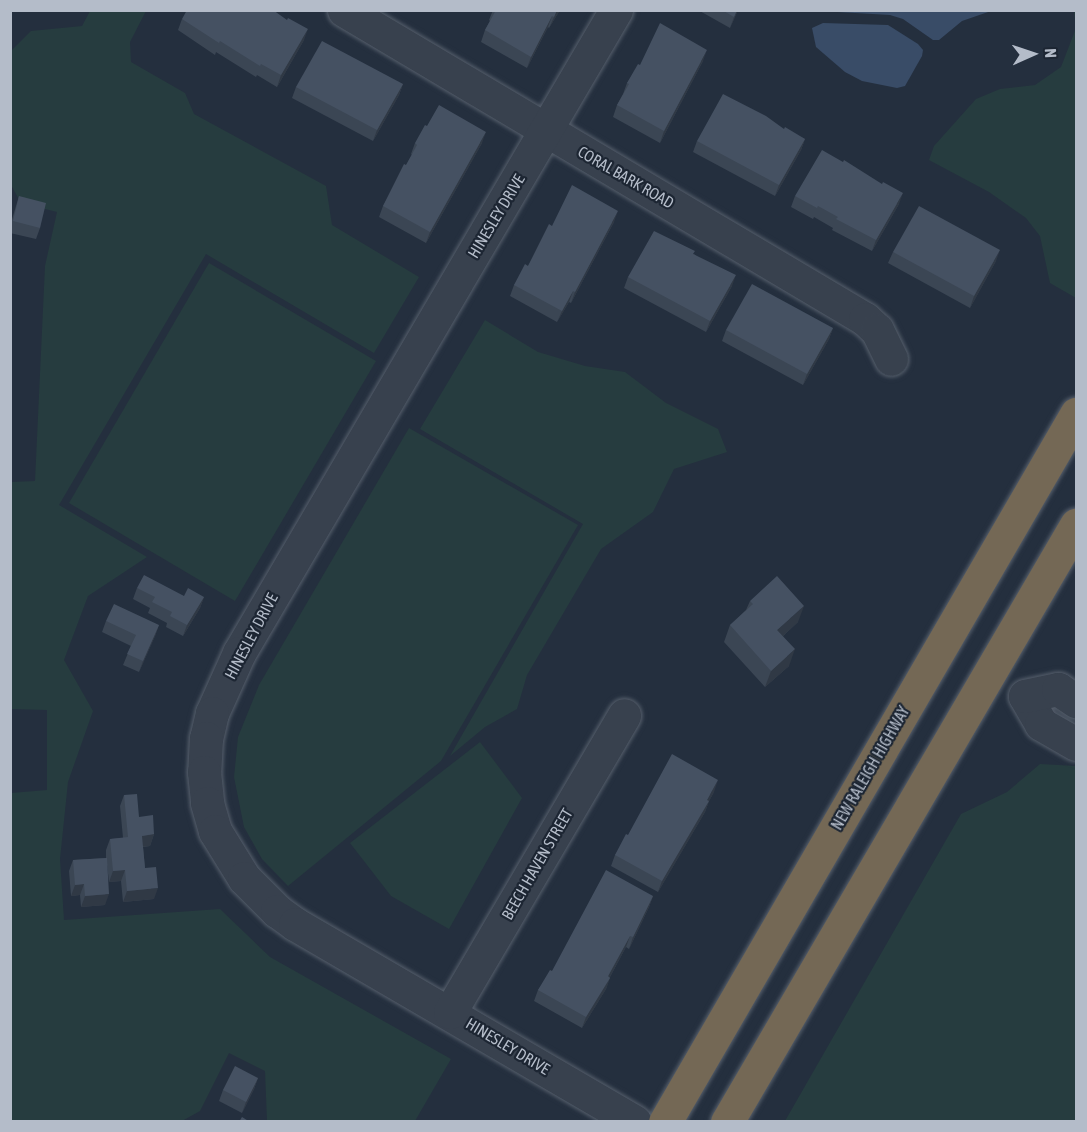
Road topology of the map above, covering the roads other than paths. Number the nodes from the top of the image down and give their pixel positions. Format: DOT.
graph roads {
  1 [pos="344,10"];
  2 [pos="616,10"];
  3 [pos="546,130"];
  4 [pos="891,359"];
  5 [pos="1077,414"];
  6 [pos="1077,525"];
  7 [pos="989,675"];
  8 [pos="1025,696"];
  9 [pos="1077,701"];
  10 [pos="624,715"];
  11 [pos="1077,744"];
  12 [pos="450,1012"];
  13 [pos="635,1122"];
  14 [pos="665,1122"];
  15 [pos="727,1122"];
  1 -- 3 [label="street, CORAL BARK ROAD"];
  2 -- 3 [label="street, HINESLEY DRIVE"];
  3 -- 4 [label="street, CORAL BARK ROAD"];
  3 -- 12 [label="street, HINESLEY DRIVE"];
  5 -- 14 [label="highway, NEW RALEIGH HIGHWAY"];
  6 -- 7 [label="highway"];
  7 -- 8 [label="street"];
  7 -- 15 [label="highway"];
  8 -- 9 [label="street"];
  8 -- 11 [label="street"];
  10 -- 12 [label="street, BEECH HAVEN STREET"];
  12 -- 13 [label="street, HINESLEY DRIVE"];
}
